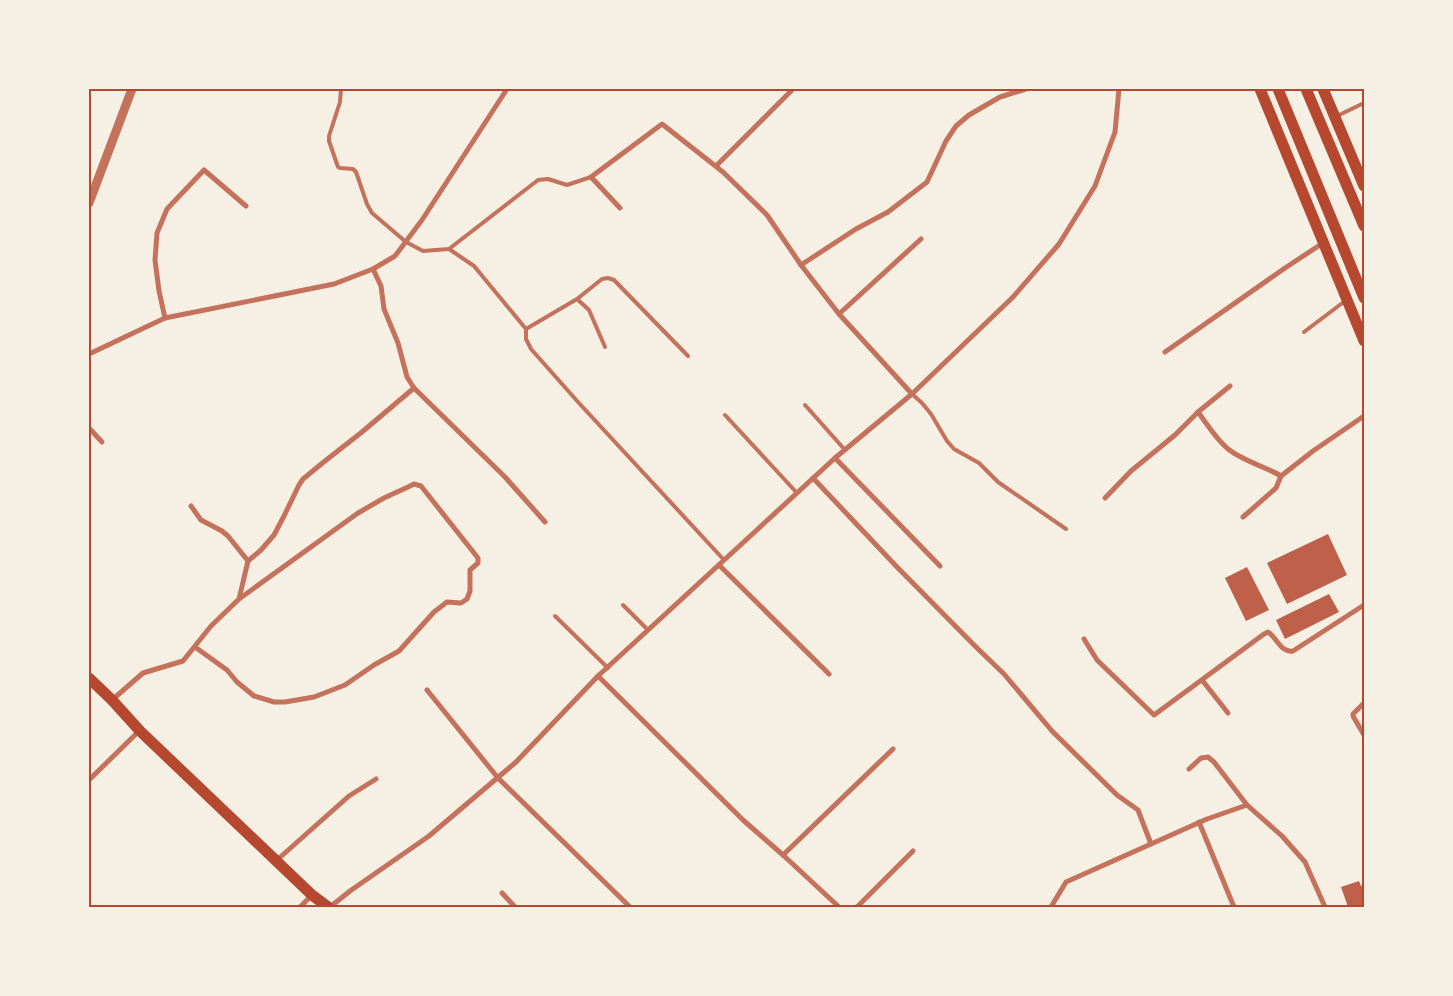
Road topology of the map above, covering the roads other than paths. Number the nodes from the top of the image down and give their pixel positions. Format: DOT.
graph roads {
  1 [pos="132,89"];
  2 [pos="341,89"];
  3 [pos="507,89"];
  4 [pos="793,89"];
  5 [pos="1026,89"];
  6 [pos="1119,89"];
  7 [pos="1260,89"];
  8 [pos="1278,89"];
  9 [pos="1306,89"];
  10 [pos="1323,89"];
  11 [pos="1364,103"];
  12 [pos="1335,117"];
  13 [pos="716,166"];
  14 [pos="1362,173"];
  15 [pos="591,177"];
  16 [pos="1346,181"];
  17 [pos="1364,186"];
  18 [pos="89,203"];
  19 [pos="246,206"];
  20 [pos="620,208"];
  21 [pos="1364,226"];
  22 [pos="921,239"];
  23 [pos="406,242"];
  24 [pos="1324,243"];
  25 [pos="449,249"];
  26 [pos="801,264"];
  27 [pos="373,269"];
  28 [pos="1364,298"];
  29 [pos="577,299"];
  30 [pos="1347,300"];
  31 [pos="839,314"];
  32 [pos="166,318"];
  33 [pos="526,330"];
  34 [pos="1304,332"];
  35 [pos="1364,341"];
  36 [pos="605,347"];
  37 [pos="1165,352"];
  38 [pos="89,354"];
  39 [pos="688,356"];
  40 [pos="1230,386"];
  41 [pos="414,388"];
  42 [pos="912,394"];
  43 [pos="805,405"];
  44 [pos="1198,412"];
  45 [pos="725,415"];
  46 [pos="1364,416"];
  47 [pos="89,428"];
  48 [pos="102,442"];
  49 [pos="845,450"];
  50 [pos="835,458"];
  51 [pos="1281,476"];
  52 [pos="813,478"];
  53 [pos="797,493"];
  54 [pos="1105,498"];
  55 [pos="191,506"];
  56 [pos="1243,517"];
  57 [pos="546,522"];
  58 [pos="1066,529"];
  59 [pos="724,560"];
  60 [pos="248,561"];
  61 [pos="719,564"];
  62 [pos="940,566"];
  63 [pos="239,599"];
  64 [pos="623,605"];
  65 [pos="1364,605"];
  66 [pos="555,616"];
  67 [pos="648,630"];
  68 [pos="1084,639"];
  69 [pos="195,647"];
  70 [pos="608,668"];
  71 [pos="829,674"];
  72 [pos="598,676"];
  73 [pos="89,678"];
  74 [pos="1202,680"];
  75 [pos="428,690"];
  76 [pos="112,700"];
  77 [pos="1364,703"];
  78 [pos="1228,713"];
  79 [pos="140,731"];
  80 [pos="1364,735"];
  81 [pos="893,749"];
  82 [pos="1189,769"];
  83 [pos="376,778"];
  84 [pos="498,778"];
  85 [pos="89,780"];
  86 [pos="1247,805"];
  87 [pos="1199,822"];
  88 [pos="1151,844"];
  89 [pos="913,851"];
  90 [pos="783,855"];
  91 [pos="277,860"];
  92 [pos="502,892"];
  93 [pos="312,895"];
  94 [pos="300,907"];
  95 [pos="329,907"];
  96 [pos="515,907"];
  97 [pos="630,907"];
  98 [pos="839,907"];
  99 [pos="857,907"];
  100 [pos="1050,907"];
  101 [pos="1234,907"];
  102 [pos="1325,907"];
  1 -- 18 [label="street"];
  2 -- 23 [label="lane"];
  3 -- 23 [label="street"];
  4 -- 13 [label="street"];
  5 -- 26 [label="street"];
  6 -- 42 [label="street"];
  7 -- 24 [label="main road"];
  8 -- 28 [label="main road"];
  9 -- 16 [label="main road"];
  10 -- 12 [label="main road"];
  11 -- 12 [label="lane"];
  12 -- 14 [label="main road"];
  13 -- 15 [label="street"];
  13 -- 26 [label="street"];
  14 -- 16 [label="street"];
  14 -- 17 [label="main road"];
  15 -- 20 [label="street"];
  15 -- 25 [label="lane"];
  16 -- 21 [label="main road"];
  19 -- 32 [label="street"];
  22 -- 31 [label="street"];
  23 -- 25 [label="lane"];
  23 -- 27 [label="street"];
  24 -- 30 [label="main road"];
  24 -- 37 [label="street"];
  25 -- 33 [label="lane"];
  26 -- 31 [label="street"];
  27 -- 32 [label="street"];
  27 -- 41 [label="street"];
  29 -- 33 [label="lane"];
  29 -- 36 [label="lane"];
  29 -- 39 [label="lane"];
  30 -- 34 [label="lane"];
  30 -- 35 [label="main road"];
  31 -- 42 [label="street"];
  32 -- 38 [label="street"];
  33 -- 59 [label="lane"];
  40 -- 44 [label="street"];
  41 -- 57 [label="street"];
  41 -- 60 [label="street"];
  42 -- 49 [label="street"];
  42 -- 58 [label="lane"];
  43 -- 49 [label="lane"];
  44 -- 51 [label="street"];
  44 -- 54 [label="street"];
  45 -- 53 [label="lane"];
  46 -- 51 [label="street"];
  47 -- 48 [label="street"];
  49 -- 50 [label="street"];
  50 -- 52 [label="street"];
  50 -- 62 [label="street"];
  51 -- 56 [label="street"];
  52 -- 53 [label="street"];
  52 -- 88 [label="street"];
  53 -- 59 [label="street"];
  55 -- 60 [label="street"];
  59 -- 61 [label="street"];
  60 -- 63 [label="street"];
  61 -- 67 [label="street"];
  61 -- 71 [label="street"];
  63 -- 69 [label="street"];
  63 -- 69 [label="street"];
  64 -- 67 [label="lane"];
  65 -- 74 [label="street"];
  66 -- 70 [label="lane"];
  67 -- 70 [label="street"];
  68 -- 74 [label="street"];
  69 -- 76 [label="street"];
  70 -- 72 [label="street"];
  72 -- 84 [label="street"];
  72 -- 90 [label="street"];
  73 -- 76 [label="main road"];
  74 -- 78 [label="street"];
  75 -- 84 [label="street"];
  76 -- 79 [label="main road"];
  77 -- 80 [label="street"];
  79 -- 85 [label="street"];
  79 -- 91 [label="main road"];
  81 -- 90 [label="street"];
  82 -- 86 [label="street"];
  83 -- 91 [label="street"];
  84 -- 95 [label="street"];
  84 -- 97 [label="street"];
  86 -- 87 [label="street"];
  86 -- 102 [label="street"];
  87 -- 88 [label="street"];
  87 -- 101 [label="street"];
  88 -- 100 [label="street"];
  89 -- 99 [label="street"];
  90 -- 98 [label="street"];
  91 -- 93 [label="main road"];
  92 -- 96 [label="street"];
  93 -- 94 [label="street"];
  93 -- 95 [label="main road"];
}
